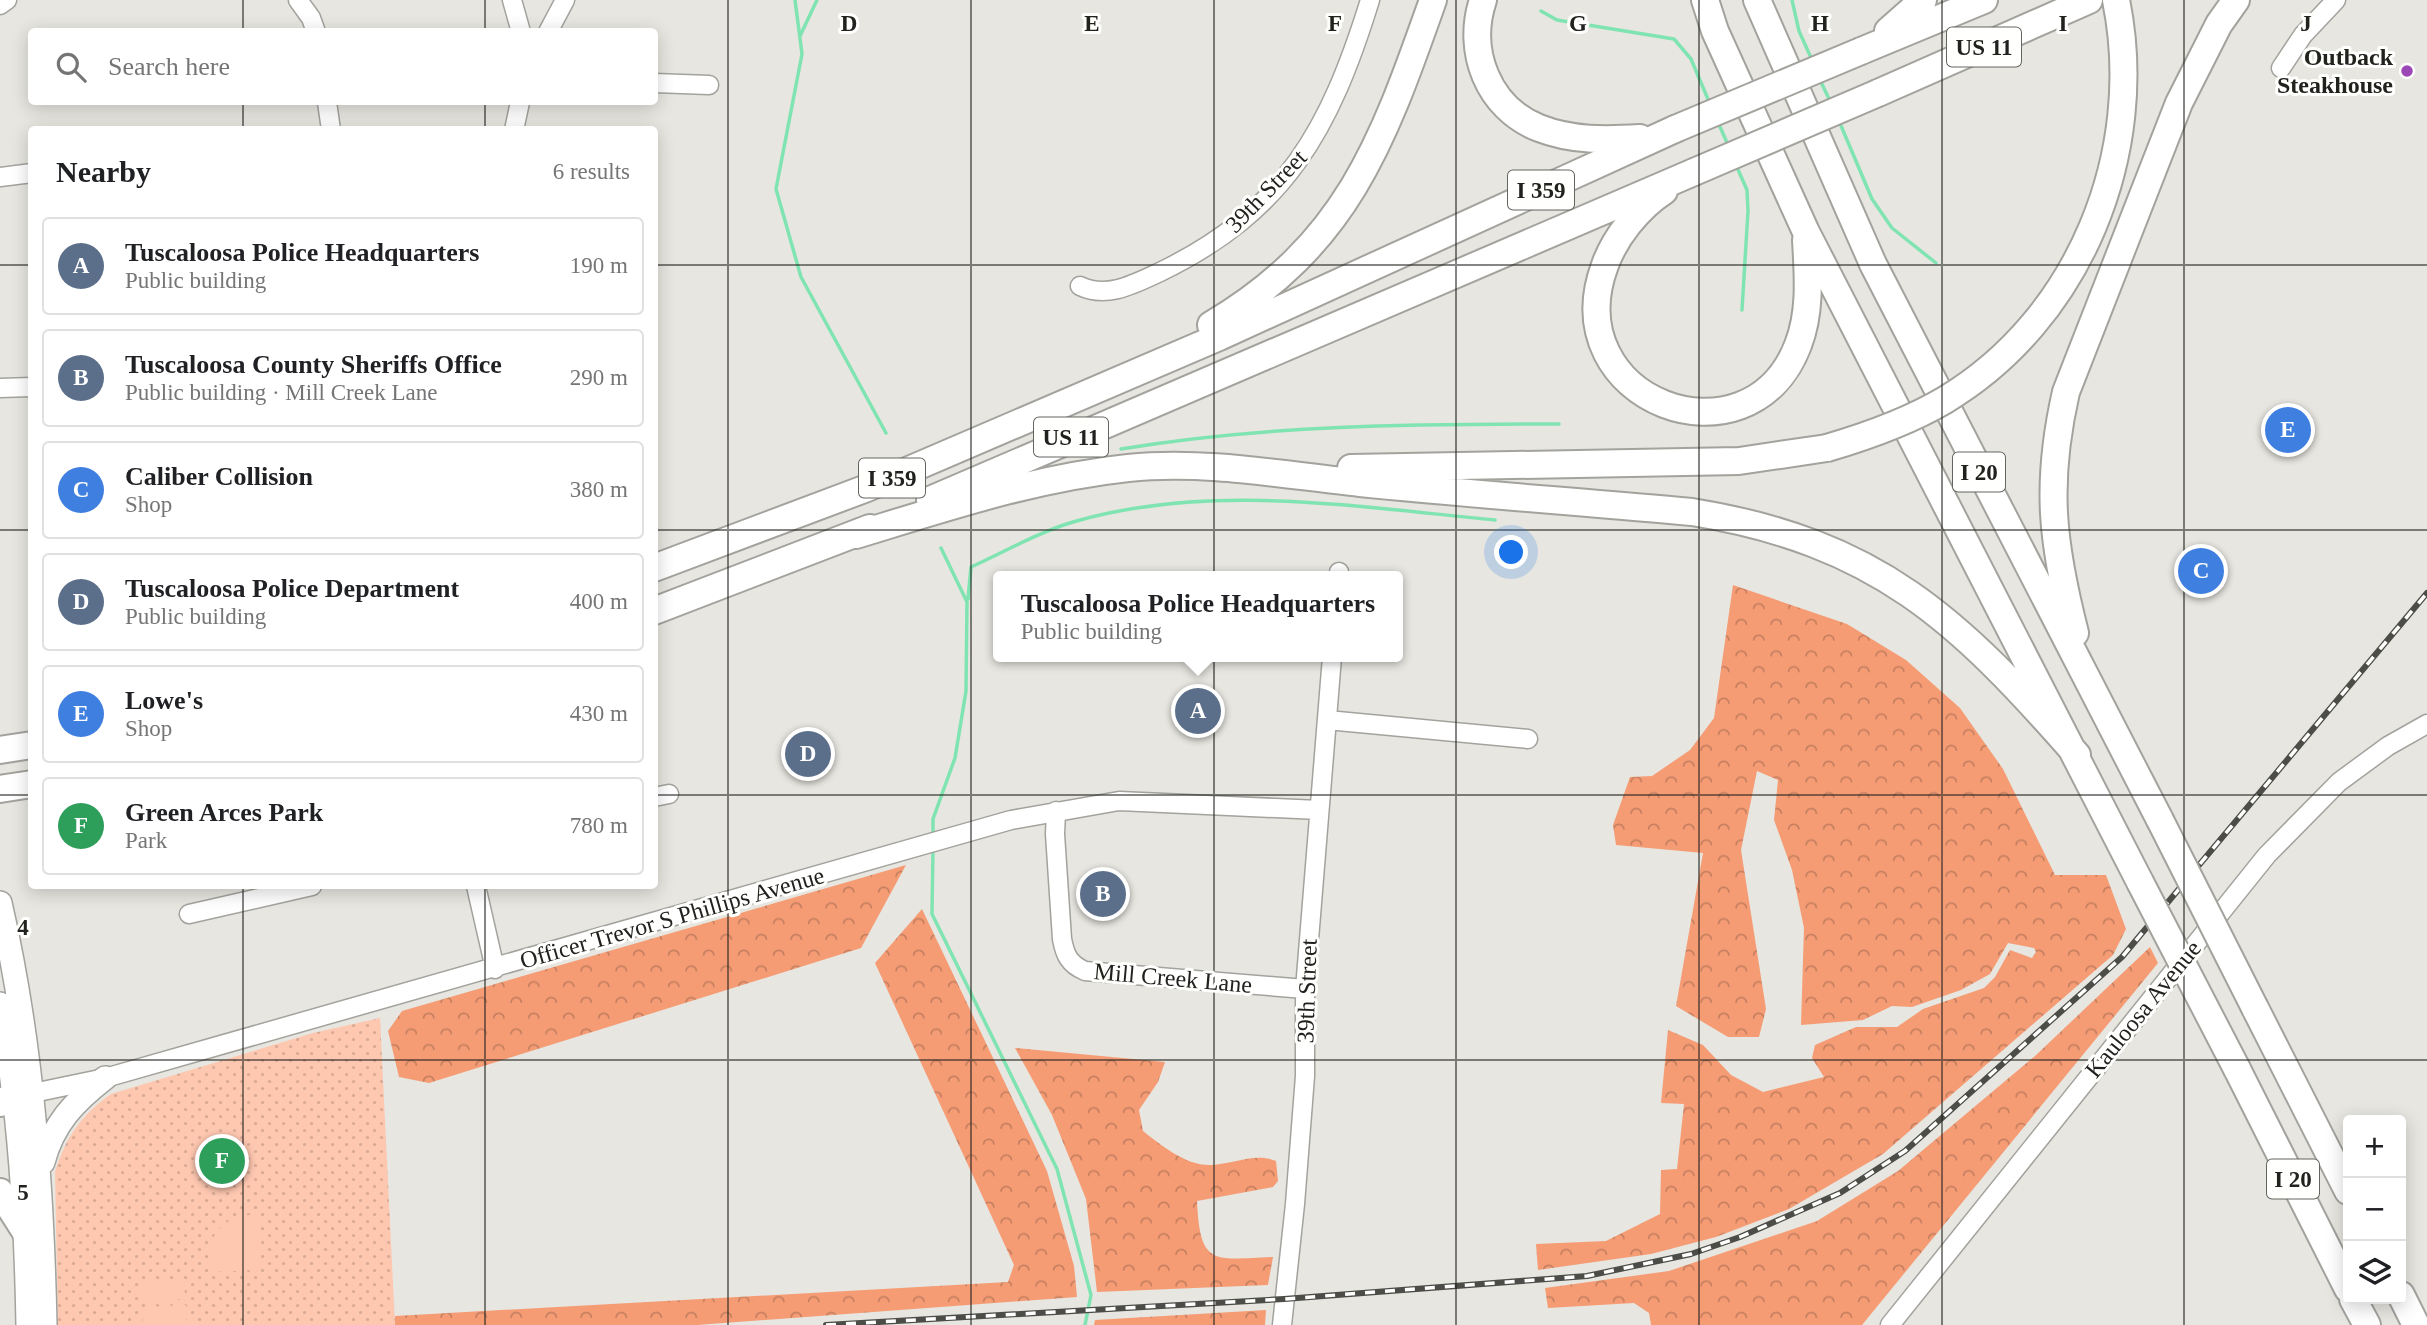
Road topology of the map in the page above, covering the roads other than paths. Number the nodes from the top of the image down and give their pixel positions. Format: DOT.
graph roads {
  1 [pos="7,0"];
  2 [pos="298,0"];
  3 [pos="512,0"];
  4 [pos="565,0"];
  5 [pos="1370,0"];
  6 [pos="1433,0"];
  7 [pos="1483,0"];
  8 [pos="1689,0"];
  9 [pos="1705,0"];
  10 [pos="1757,0"];
  11 [pos="1923,0"];
  12 [pos="1984,0"];
  13 [pos="2089,0"];
  14 [pos="2116,0"];
  15 [pos="2236,0"];
  16 [pos="2336,0"];
  17 [pos="0,5"];
  18 [pos="315,28"];
  19 [pos="520,28"];
  20 [pos="550,28"];
  21 [pos="1716,31"];
  22 [pos="1861,51"];
  23 [pos="2281,68"];
  24 [pos="658,83"];
  25 [pos="709,85"];
  26 [pos="327,105"];
  27 [pos="519,105"];
  28 [pos="330,126"];
  29 [pos="515,126"];
  30 [pos="1665,133"];
  31 [pos="1694,172"];
  32 [pos="28,174"];
  33 [pos="0,177"];
  34 [pos="1806,232"];
  35 [pos="1080,286"];
  36 [pos="1125,377"];
  37 [pos="28,387"];
  38 [pos="0,388"];
  39 [pos="1276,471"];
  40 [pos="856,535"];
  41 [pos="658,566"];
  42 [pos="658,609"];
  43 [pos="1332,662"];
  44 [pos="2087,679"];
  45 [pos="1326,720"];
  46 [pos="2427,724"];
  47 [pos="1528,739"];
  48 [pos="28,746"];
  49 [pos="0,750"];
  50 [pos="2077,755"];
  51 [pos="28,785"];
  52 [pos="0,789"];
  53 [pos="1320,810"];
  54 [pos="1056,811"];
  55 [pos="299,889"];
  56 [pos="477,889"];
  57 [pos="0,903"];
  58 [pos="189,914"];
  59 [pos="495,969"];
  60 [pos="1305,989"];
  61 [pos="0,1004"];
  62 [pos="105,1078"];
  63 [pos="12,1097"];
  64 [pos="39,1175"];
  65 [pos="2343,1181"];
  66 [pos="0,1192"];
  67 [pos="25,1230"];
  68 [pos="2343,1279"];
  69 [pos="36,1286"];
  70 [pos="2356,1304"];
  71 [pos="2406,1304"];
  72 [pos="28,1325"];
  73 [pos="45,1325"];
  74 [pos="1282,1325"];
  75 [pos="1890,1325"];
  76 [pos="2367,1325"];
  77 [pos="2416,1325"];
  1 -- 17 [label="street"];
  2 -- 18 [label="street"];
  3 -- 19 [label="street"];
  4 -- 20 [label="street"];
  5 -- 35 [label="street, 39th Street"];
  6 -- 36 [label="highway"];
  7 -- 30 [label="highway"];
  8 -- 21 [label="highway"];
  9 -- 21 [label="highway, I 20"];
  10 -- 44 [label="highway, I 20"];
  11 -- 22 [label="highway"];
  12 -- 22 [label="highway, US 11"];
  13 -- 31 [label="highway, US 11, bridge"];
  14 -- 39 [label="highway, bridge"];
  15 -- 44 [label="highway"];
  16 -- 23 [label="street"];
  21 -- 34 [label="highway, I 20"];
  22 -- 30 [label="highway, I 359, bridge"];
  24 -- 25 [label="street"];
  26 -- 28 [label="street"];
  27 -- 29 [label="street"];
  30 -- 36 [label="highway, I 359"];
  31 -- 34 [label="highway"];
  31 -- 40 [label="highway, US 11"];
  32 -- 33 [label="street"];
  34 -- 50 [label="highway, I 20"];
  36 -- 41 [label="highway, I 359"];
  37 -- 38 [label="street"];
  39 -- 40 [label="highway"];
  39 -- 50 [label="highway"];
  40 -- 42 [label="highway"];
  43 -- 45 [label="street, 39th Street"];
  44 -- 65 [label="highway, I 20, bridge"];
  45 -- 47 [label="street"];
  45 -- 53 [label="street, 39th Street"];
  46 -- 75 [label="street, Kauloosa Avenue"];
  48 -- 49 [label="highway"];
  50 -- 68 [label="highway, I 20, bridge"];
  51 -- 52 [label="highway"];
  53 -- 54 [label="street, Officer Trevor S Phillips Avenue"];
  53 -- 60 [label="street, 39th Street"];
  54 -- 59 [label="street, Officer Trevor S Phillips Avenue"];
  54 -- 60 [label="street, Mill Creek Lane"];
  55 -- 58 [label="street"];
  56 -- 59 [label="street"];
  57 -- 63 [label="main road"];
  59 -- 62 [label="street, Officer Trevor S Phillips Avenue"];
  60 -- 74 [label="street, 39th Street"];
  61 -- 63 [label="main road"];
  62 -- 63 [label="street, Officer Trevor S Phillips Avenue"];
  62 -- 64 [label="main road"];
  63 -- 64 [label="main road"];
  63 -- 67 [label="main road"];
  64 -- 69 [label="main road"];
  66 -- 67 [label="highway"];
  67 -- 69 [label="main road"];
  69 -- 72 [label="main road"];
  69 -- 73 [label="main road"];
  70 -- 76 [label="highway"];
  71 -- 77 [label="highway"];
}
